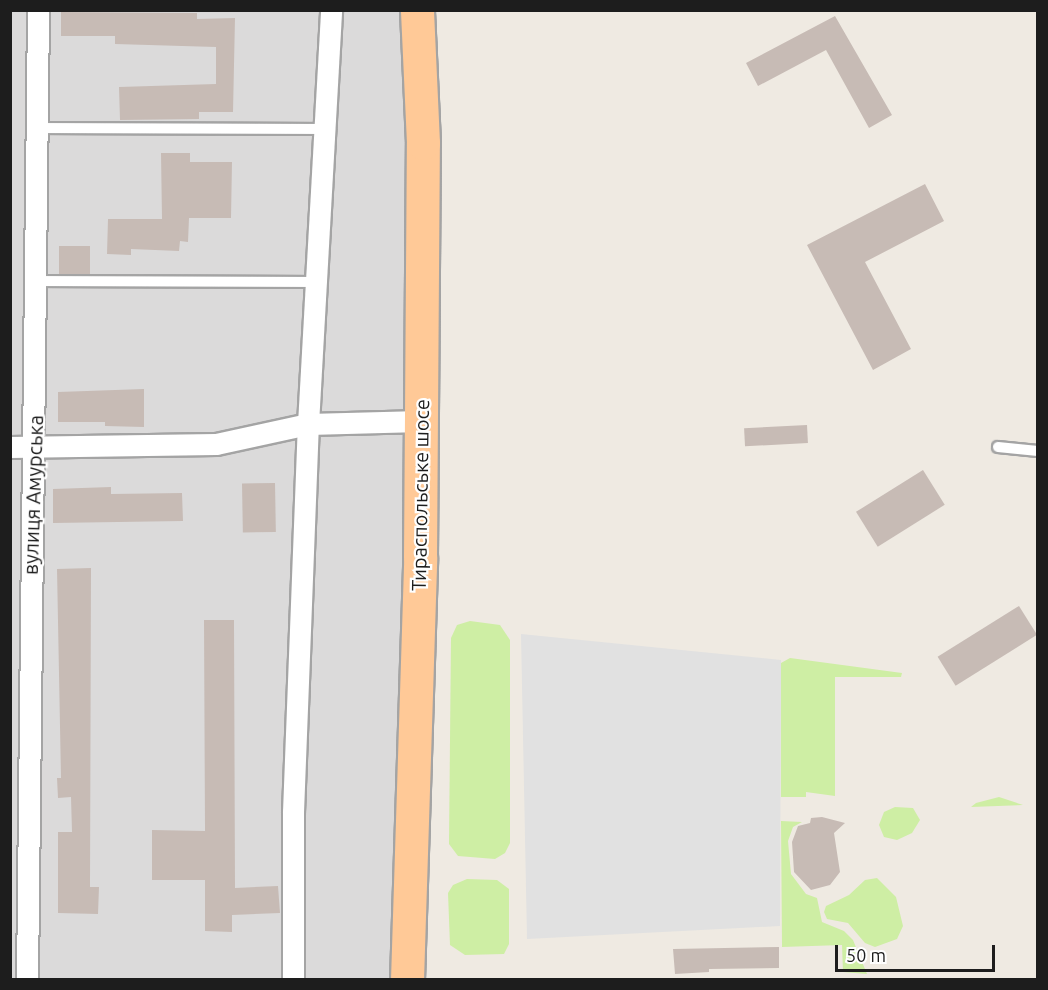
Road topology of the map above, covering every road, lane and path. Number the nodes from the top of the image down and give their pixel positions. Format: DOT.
graph roads {
  1 [pos="38,10"];
  2 [pos="331,10"];
  3 [pos="417,10"];
  4 [pos="37,129"];
  5 [pos="327,129"];
  6 [pos="36,280"];
  7 [pos="318,282"];
  8 [pos="421,421"];
  9 [pos="308,424"];
  10 [pos="10,447"];
  11 [pos="36,447"];
  12 [pos="998,447"];
  13 [pos="1038,451"];
  14 [pos="27,980"];
  15 [pos="293,980"];
  16 [pos="407,980"];
  1 -- 4 [label="street, вулиця Амурська"];
  2 -- 5 [label="street"];
  3 -- 8 [label="main road, Тираспольське шосе"];
  4 -- 5 [label="lane"];
  4 -- 6 [label="street, вулиця Амурська"];
  5 -- 7 [label="street"];
  6 -- 7 [label="lane"];
  6 -- 11 [label="street, вулиця Амурська"];
  7 -- 9 [label="street"];
  8 -- 9 [label="street"];
  8 -- 16 [label="main road, Тираспольське шосе"];
  9 -- 11 [label="street"];
  9 -- 15 [label="street"];
  10 -- 11 [label="street"];
  11 -- 14 [label="street, вулиця Амурська"];
  12 -- 13 [label="lane"];
}
